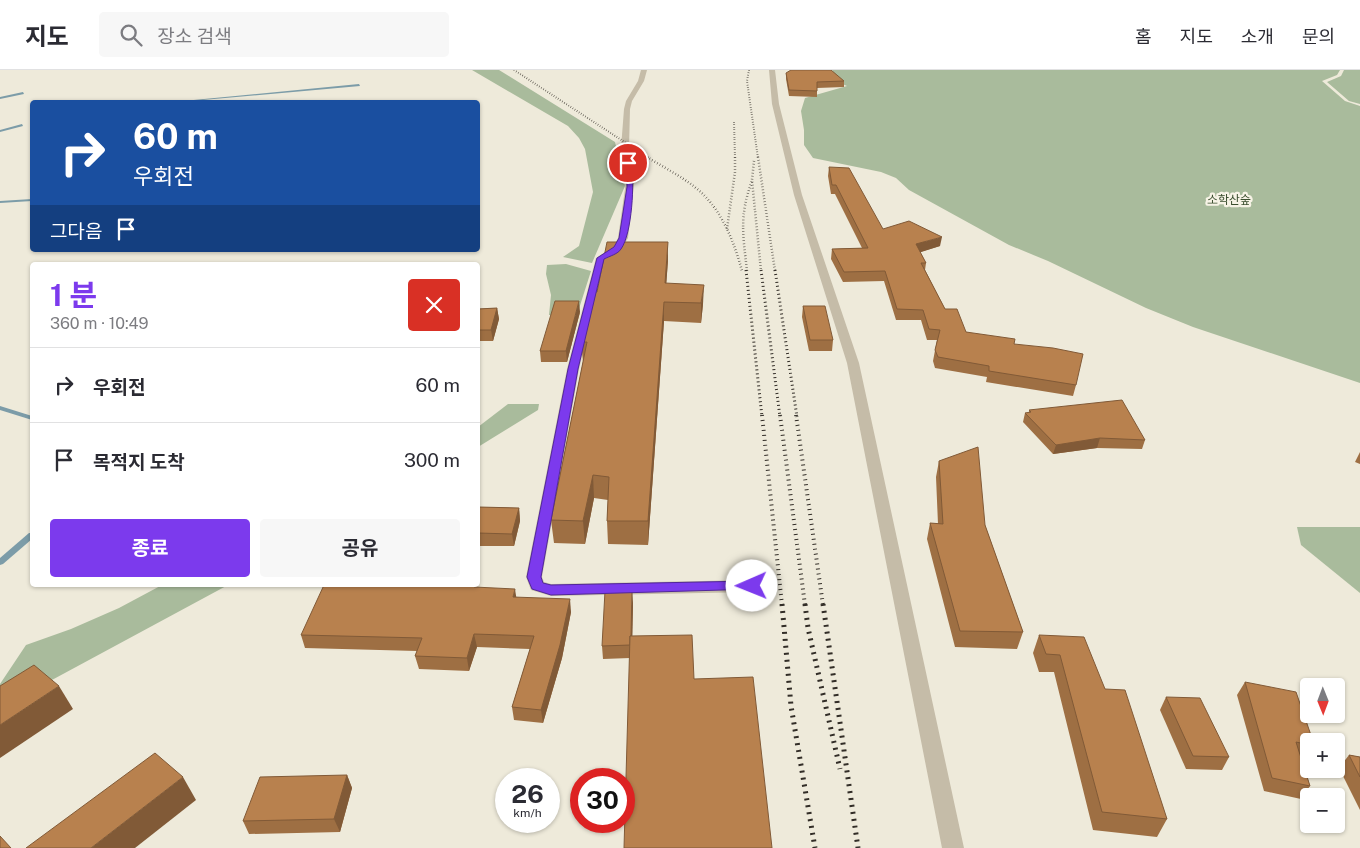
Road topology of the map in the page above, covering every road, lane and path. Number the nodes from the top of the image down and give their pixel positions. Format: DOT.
graph roads {
  1 [pos="644,70"];
  2 [pos="772,70"];
  3 [pos="752,586"];
  4 [pos="953,848"];
  1 -- 3 [label="street"];
  2 -- 4 [label="street"];
}
